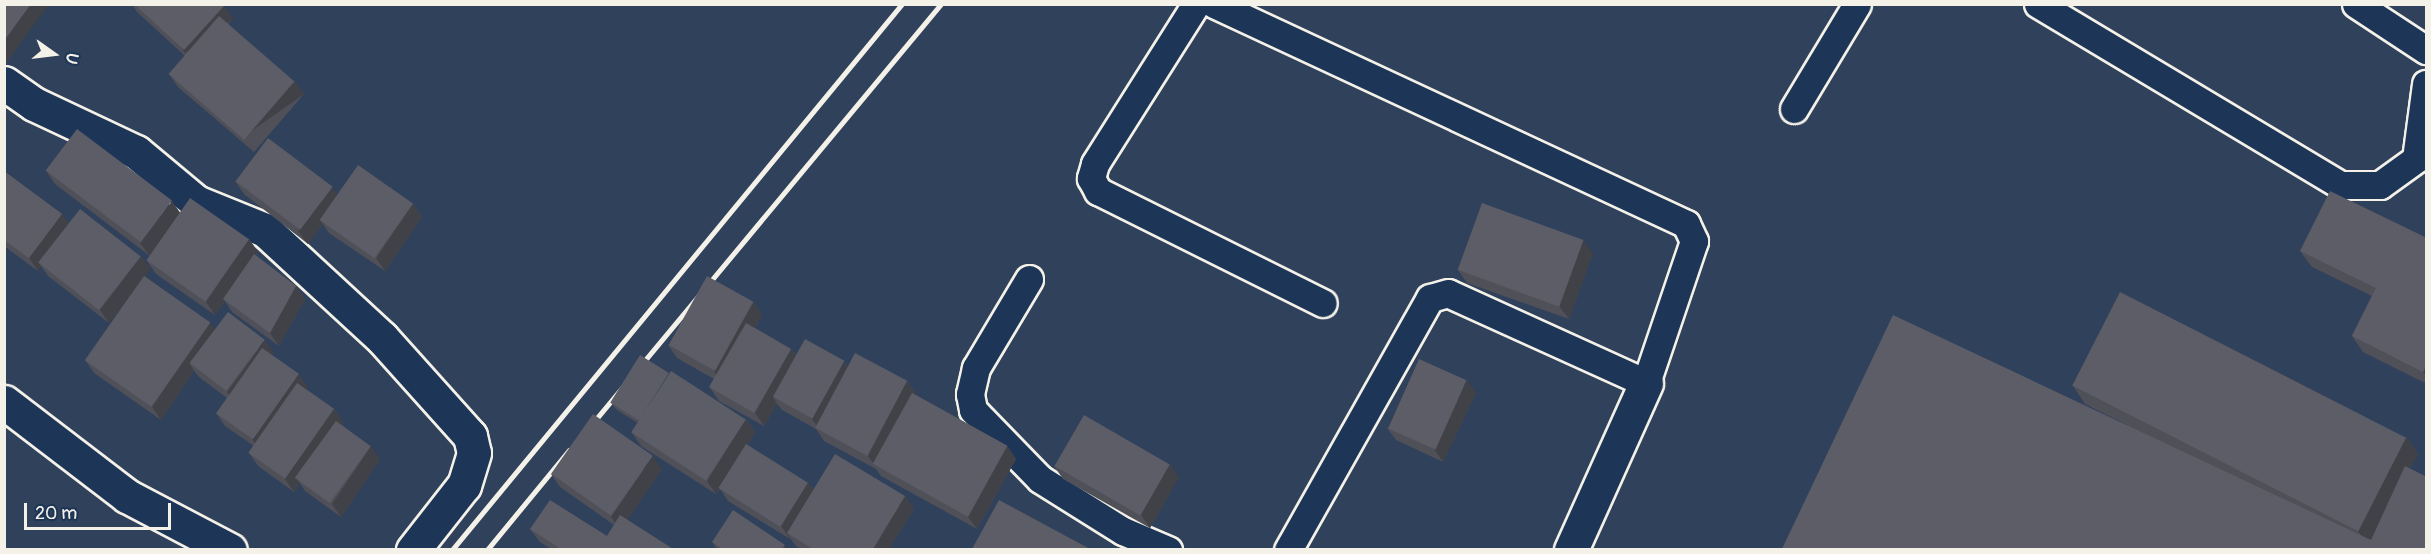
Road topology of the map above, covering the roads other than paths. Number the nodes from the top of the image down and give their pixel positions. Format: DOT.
graph roads {
  1 [pos="1196,4"];
  2 [pos="1214,4"];
  3 [pos="1857,4"];
  4 [pos="2038,4"];
  5 [pos="2356,4"];
  6 [pos="2427,50"];
  7 [pos="4,83"];
  8 [pos="2427,84"];
  9 [pos="1794,109"];
  10 [pos="2421,161"];
  11 [pos="1029,279"];
  12 [pos="1323,303"];
  13 [pos="1646,383"];
  14 [pos="4,402"];
  15 [pos="230,549"];
  16 [pos="413,549"];
  17 [pos="1168,549"];
  18 [pos="1288,549"];
  19 [pos="1572,549"];
  1 -- 12 [label="lane"];
  2 -- 13 [label="lane"];
  3 -- 9 [label="lane"];
  4 -- 10 [label="lane"];
  5 -- 6 [label="lane"];
  7 -- 16 [label="street"];
  8 -- 10 [label="lane"];
  11 -- 17 [label="lane"];
  13 -- 18 [label="lane"];
  13 -- 19 [label="street"];
  14 -- 15 [label="street"];
}
